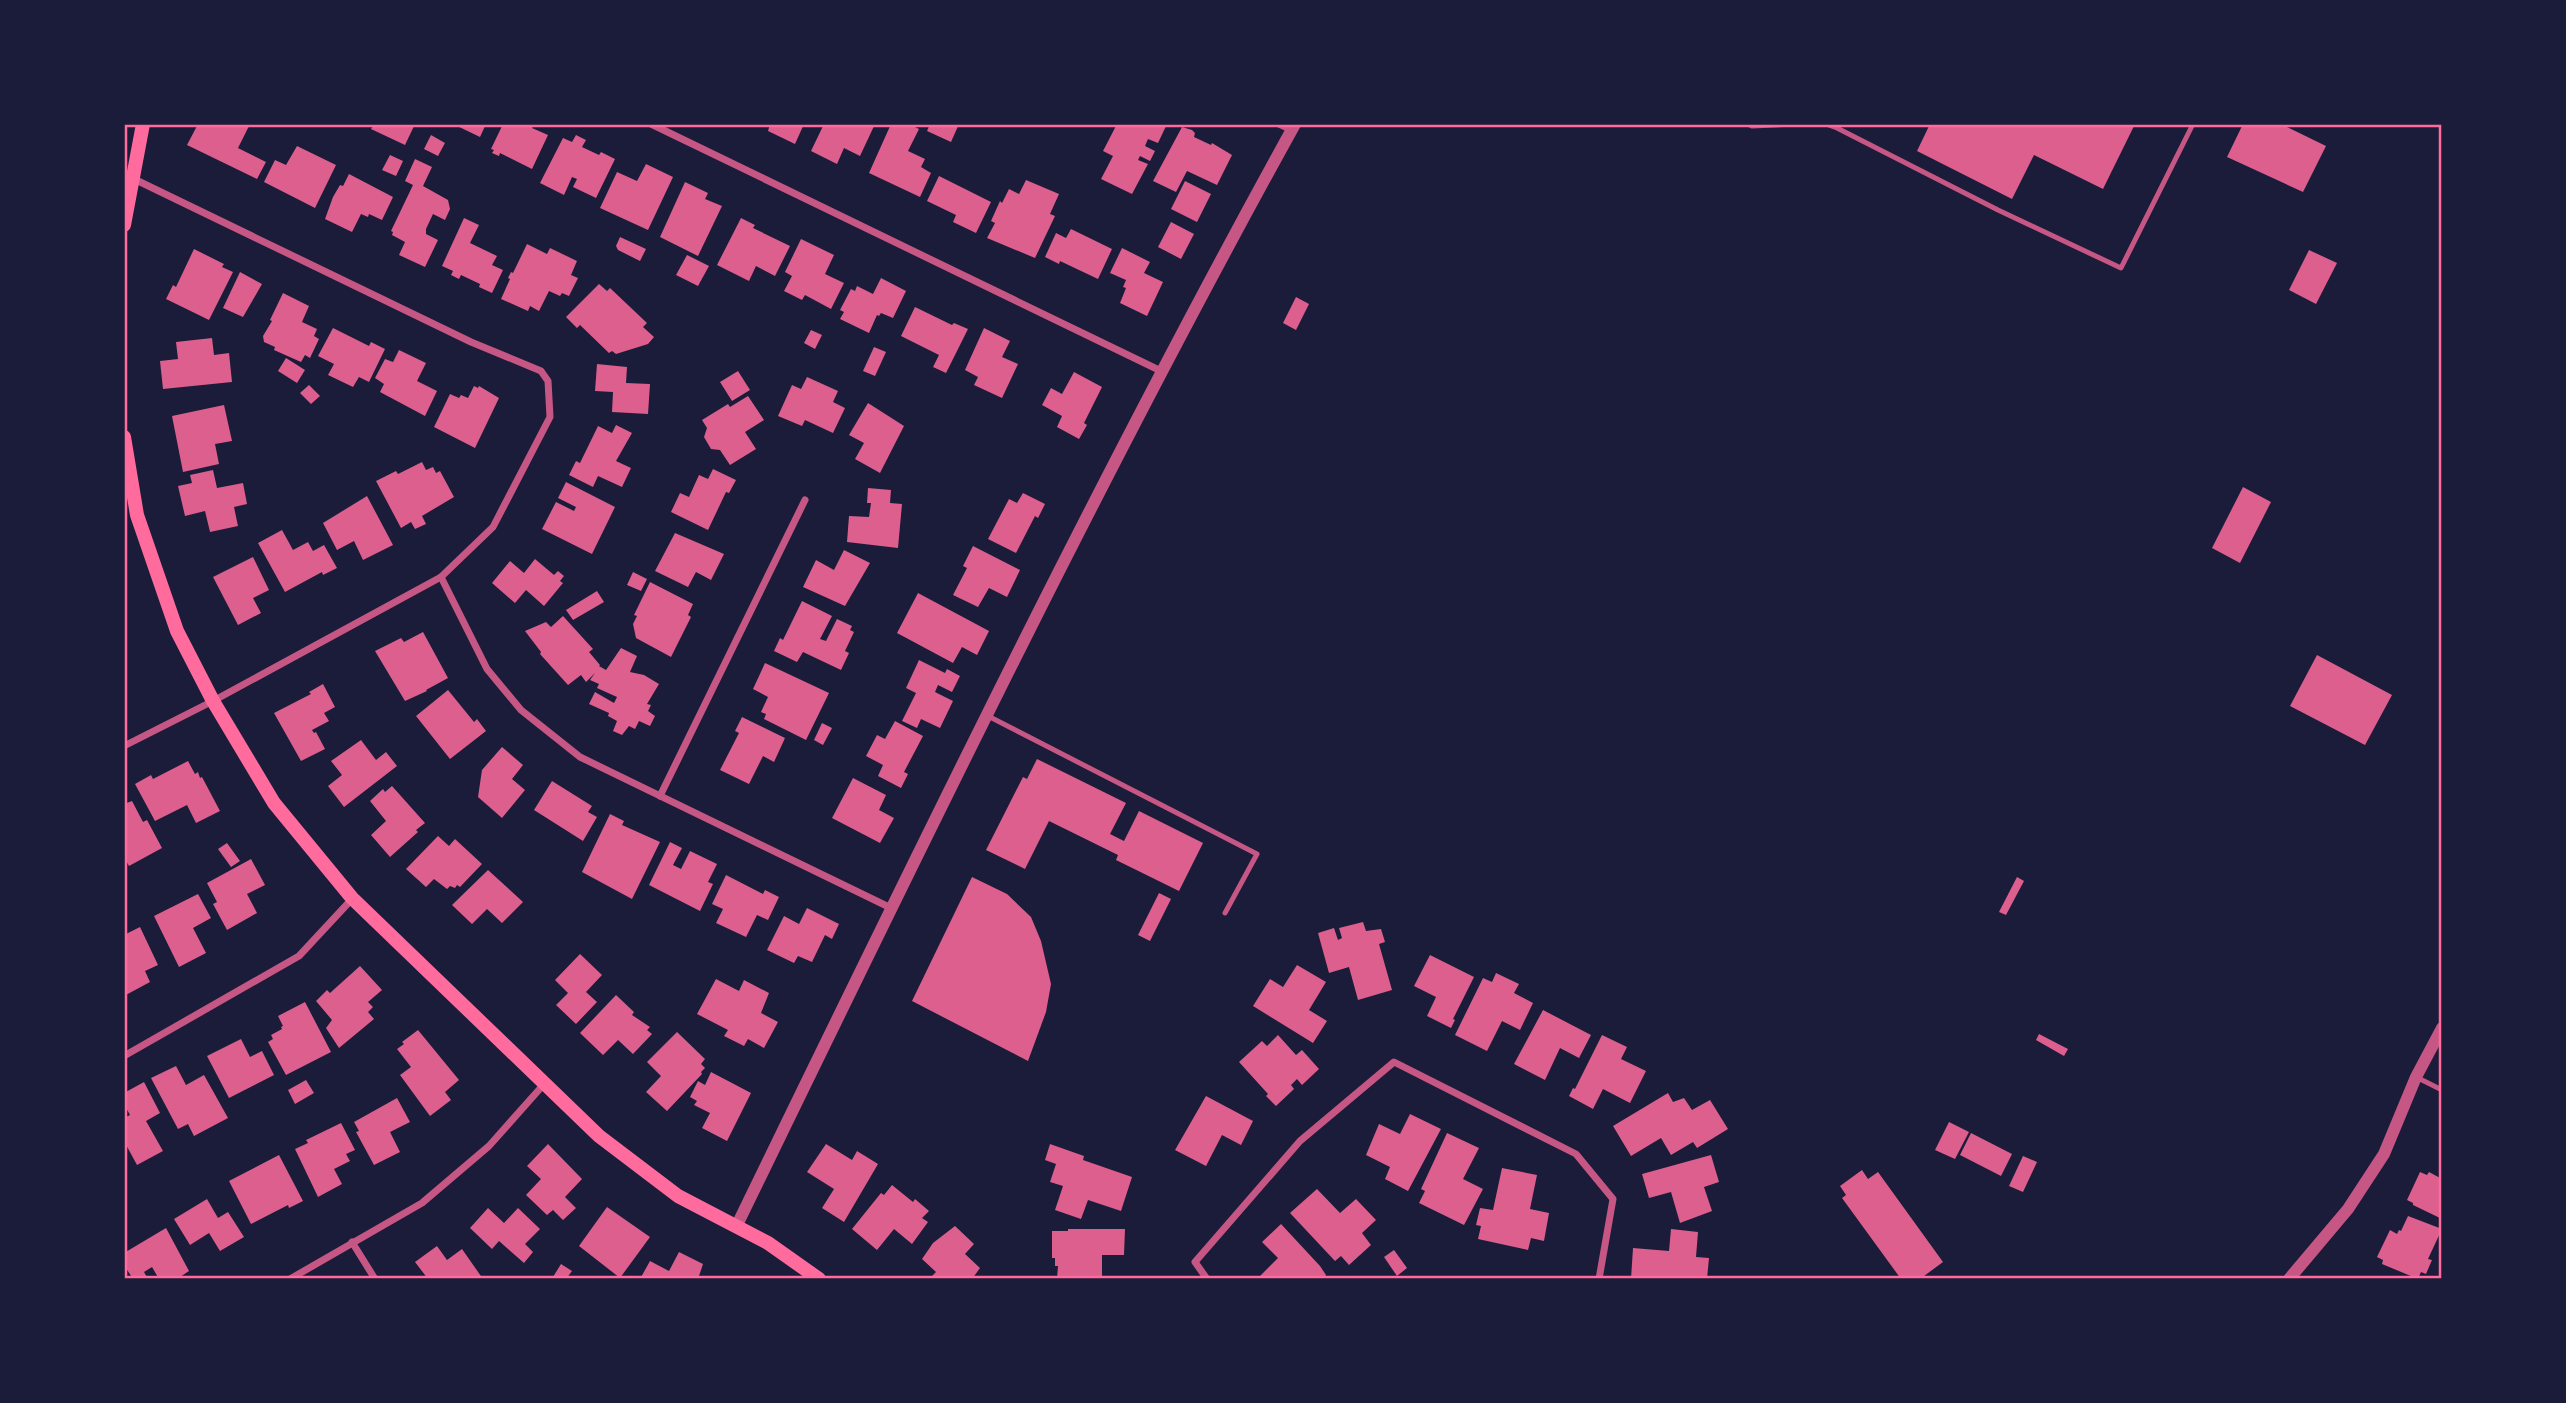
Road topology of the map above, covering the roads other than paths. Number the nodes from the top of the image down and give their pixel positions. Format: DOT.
graph roads {
  1 [pos="143,124"];
  2 [pos="651,124"];
  3 [pos="1279,124"];
  4 [pos="1748,124"];
  5 [pos="1797,124"];
  6 [pos="1825,124"];
  7 [pos="2193,124"];
  8 [pos="1294,127"];
  9 [pos="134,179"];
  10 [pos="124,225"];
  11 [pos="1161,371"];
  12 [pos="124,437"];
  13 [pos="805,500"];
  14 [pos="441,577"];
  15 [pos="213,701"];
  16 [pos="988,716"];
  17 [pos="124,746"];
  18 [pos="660,796"];
  19 [pos="352,898"];
  20 [pos="891,908"];
  21 [pos="1225,913"];
  22 [pos="2442,1028"];
  23 [pos="124,1056"];
  24 [pos="2416,1077"];
  25 [pos="546,1083"];
  26 [pos="2442,1090"];
  27 [pos="737,1225"];
  28 [pos="352,1242"];
  29 [pos="289,1279"];
  30 [pos="375,1279"];
  31 [pos="819,1279"];
  32 [pos="1207,1279"];
  33 [pos="1598,1279"];
  34 [pos="2290,1279"];
  1 -- 9 [label="main road"];
  2 -- 11 [label="street"];
  3 -- 8 [label="street"];
  4 -- 5 [label="lane"];
  6 -- 7 [label="lane"];
  8 -- 11 [label="street"];
  9 -- 10 [label="main road"];
  9 -- 14 [label="street"];
  11 -- 16 [label="street"];
  12 -- 15 [label="main road"];
  13 -- 18 [label="street"];
  14 -- 15 [label="street"];
  14 -- 18 [label="street"];
  15 -- 17 [label="street"];
  15 -- 19 [label="main road"];
  16 -- 20 [label="street"];
  16 -- 21 [label="lane"];
  18 -- 20 [label="street"];
  19 -- 23 [label="street"];
  19 -- 25 [label="main road"];
  20 -- 27 [label="street"];
  22 -- 24 [label="street"];
  24 -- 26 [label="lane"];
  24 -- 34 [label="street"];
  25 -- 27 [label="main road"];
  25 -- 28 [label="street"];
  27 -- 31 [label="main road"];
  28 -- 29 [label="street"];
  28 -- 30 [label="street"];
  32 -- 33 [label="street"];
}
